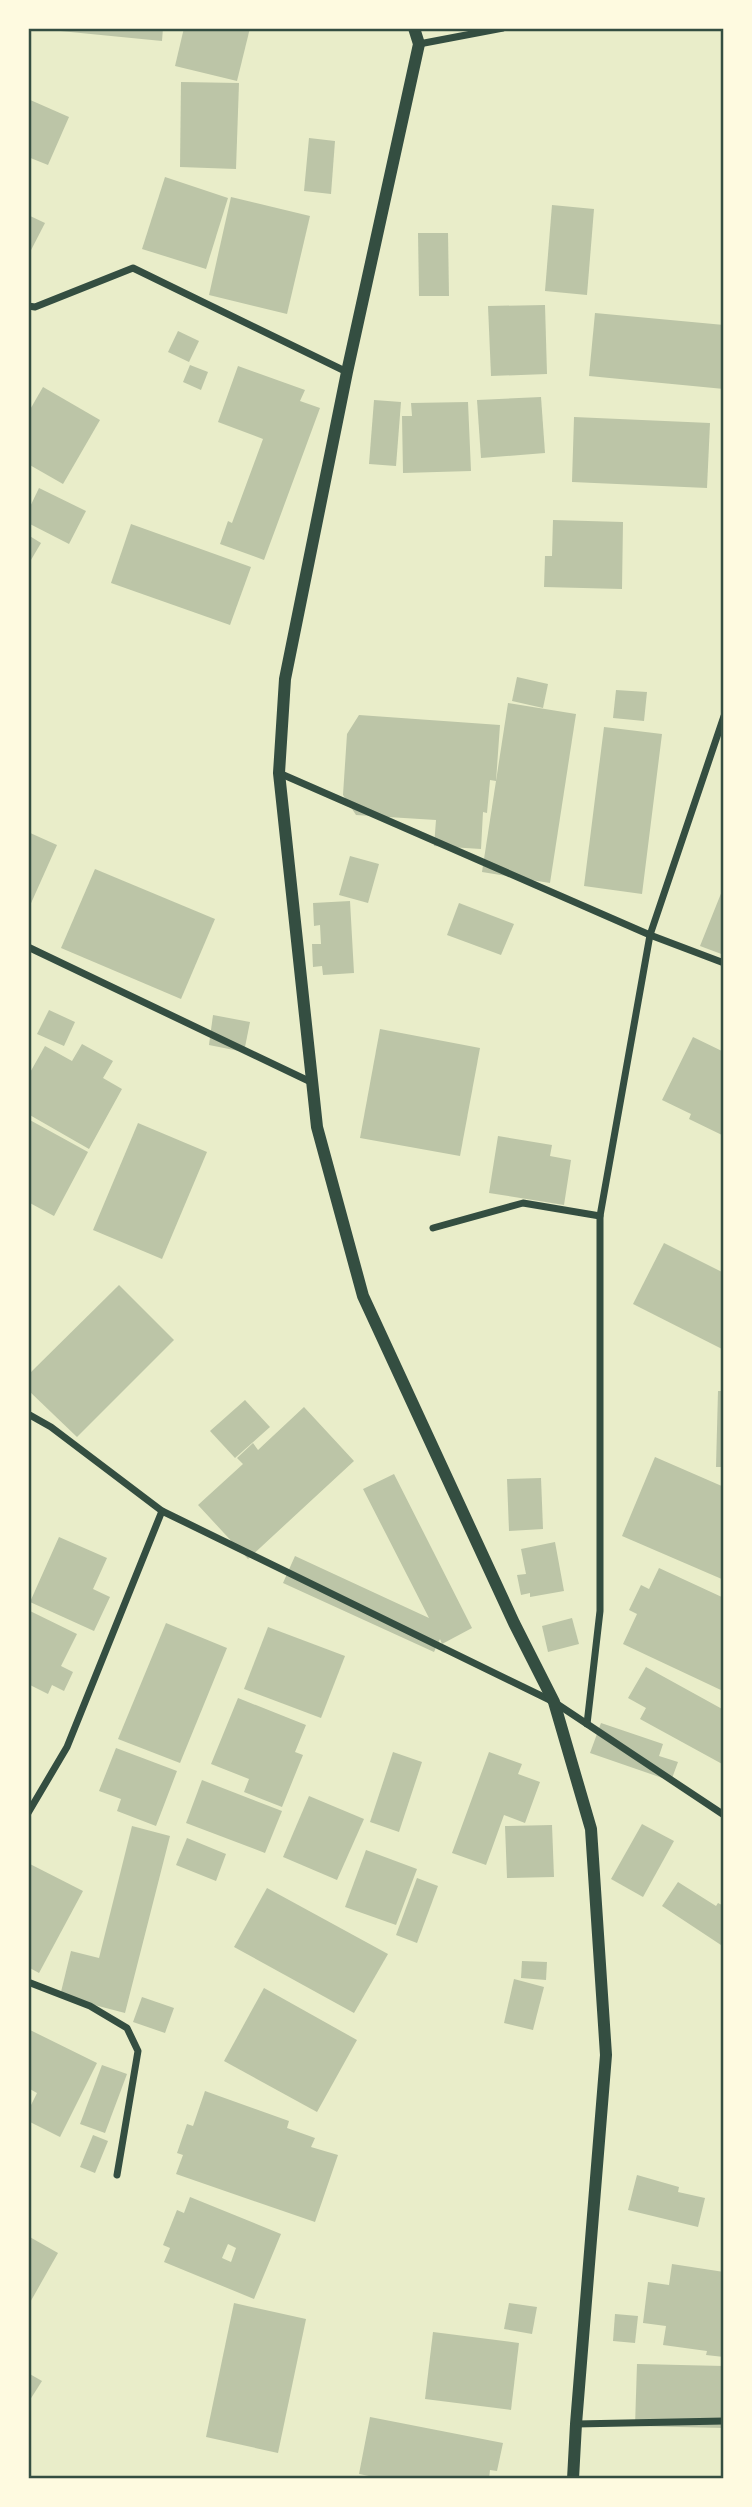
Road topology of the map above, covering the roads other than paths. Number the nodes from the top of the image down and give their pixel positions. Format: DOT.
graph roads {
  1 [pos="414,28"];
  2 [pos="503,28"];
  3 [pos="419,44"];
  4 [pos="28,306"];
  5 [pos="347,372"];
  6 [pos="724,716"];
  7 [pos="279,773"];
  8 [pos="650,935"];
  9 [pos="28,947"];
  10 [pos="724,963"];
  11 [pos="313,1083"];
  12 [pos="600,1216"];
  13 [pos="433,1228"];
  14 [pos="28,1414"];
  15 [pos="162,1510"];
  16 [pos="554,1702"];
  17 [pos="587,1724"];
  18 [pos="28,1814"];
  19 [pos="724,1815"];
  20 [pos="28,1982"];
  21 [pos="117,2175"];
  22 [pos="724,2421"];
  23 [pos="576,2424"];
  24 [pos="573,2479"];
  1 -- 3 [label="street"];
  2 -- 3 [label="street"];
  3 -- 5 [label="street"];
  4 -- 5 [label="street"];
  5 -- 7 [label="street"];
  6 -- 8 [label="street"];
  7 -- 8 [label="street"];
  7 -- 11 [label="street"];
  8 -- 10 [label="street"];
  8 -- 12 [label="street"];
  9 -- 11 [label="street"];
  11 -- 16 [label="street"];
  12 -- 13 [label="street"];
  12 -- 17 [label="street"];
  14 -- 15 [label="street"];
  15 -- 16 [label="street"];
  15 -- 18 [label="street"];
  16 -- 17 [label="street"];
  16 -- 23 [label="street"];
  17 -- 19 [label="street"];
  20 -- 21 [label="street"];
  22 -- 23 [label="street"];
  23 -- 24 [label="street"];
}
